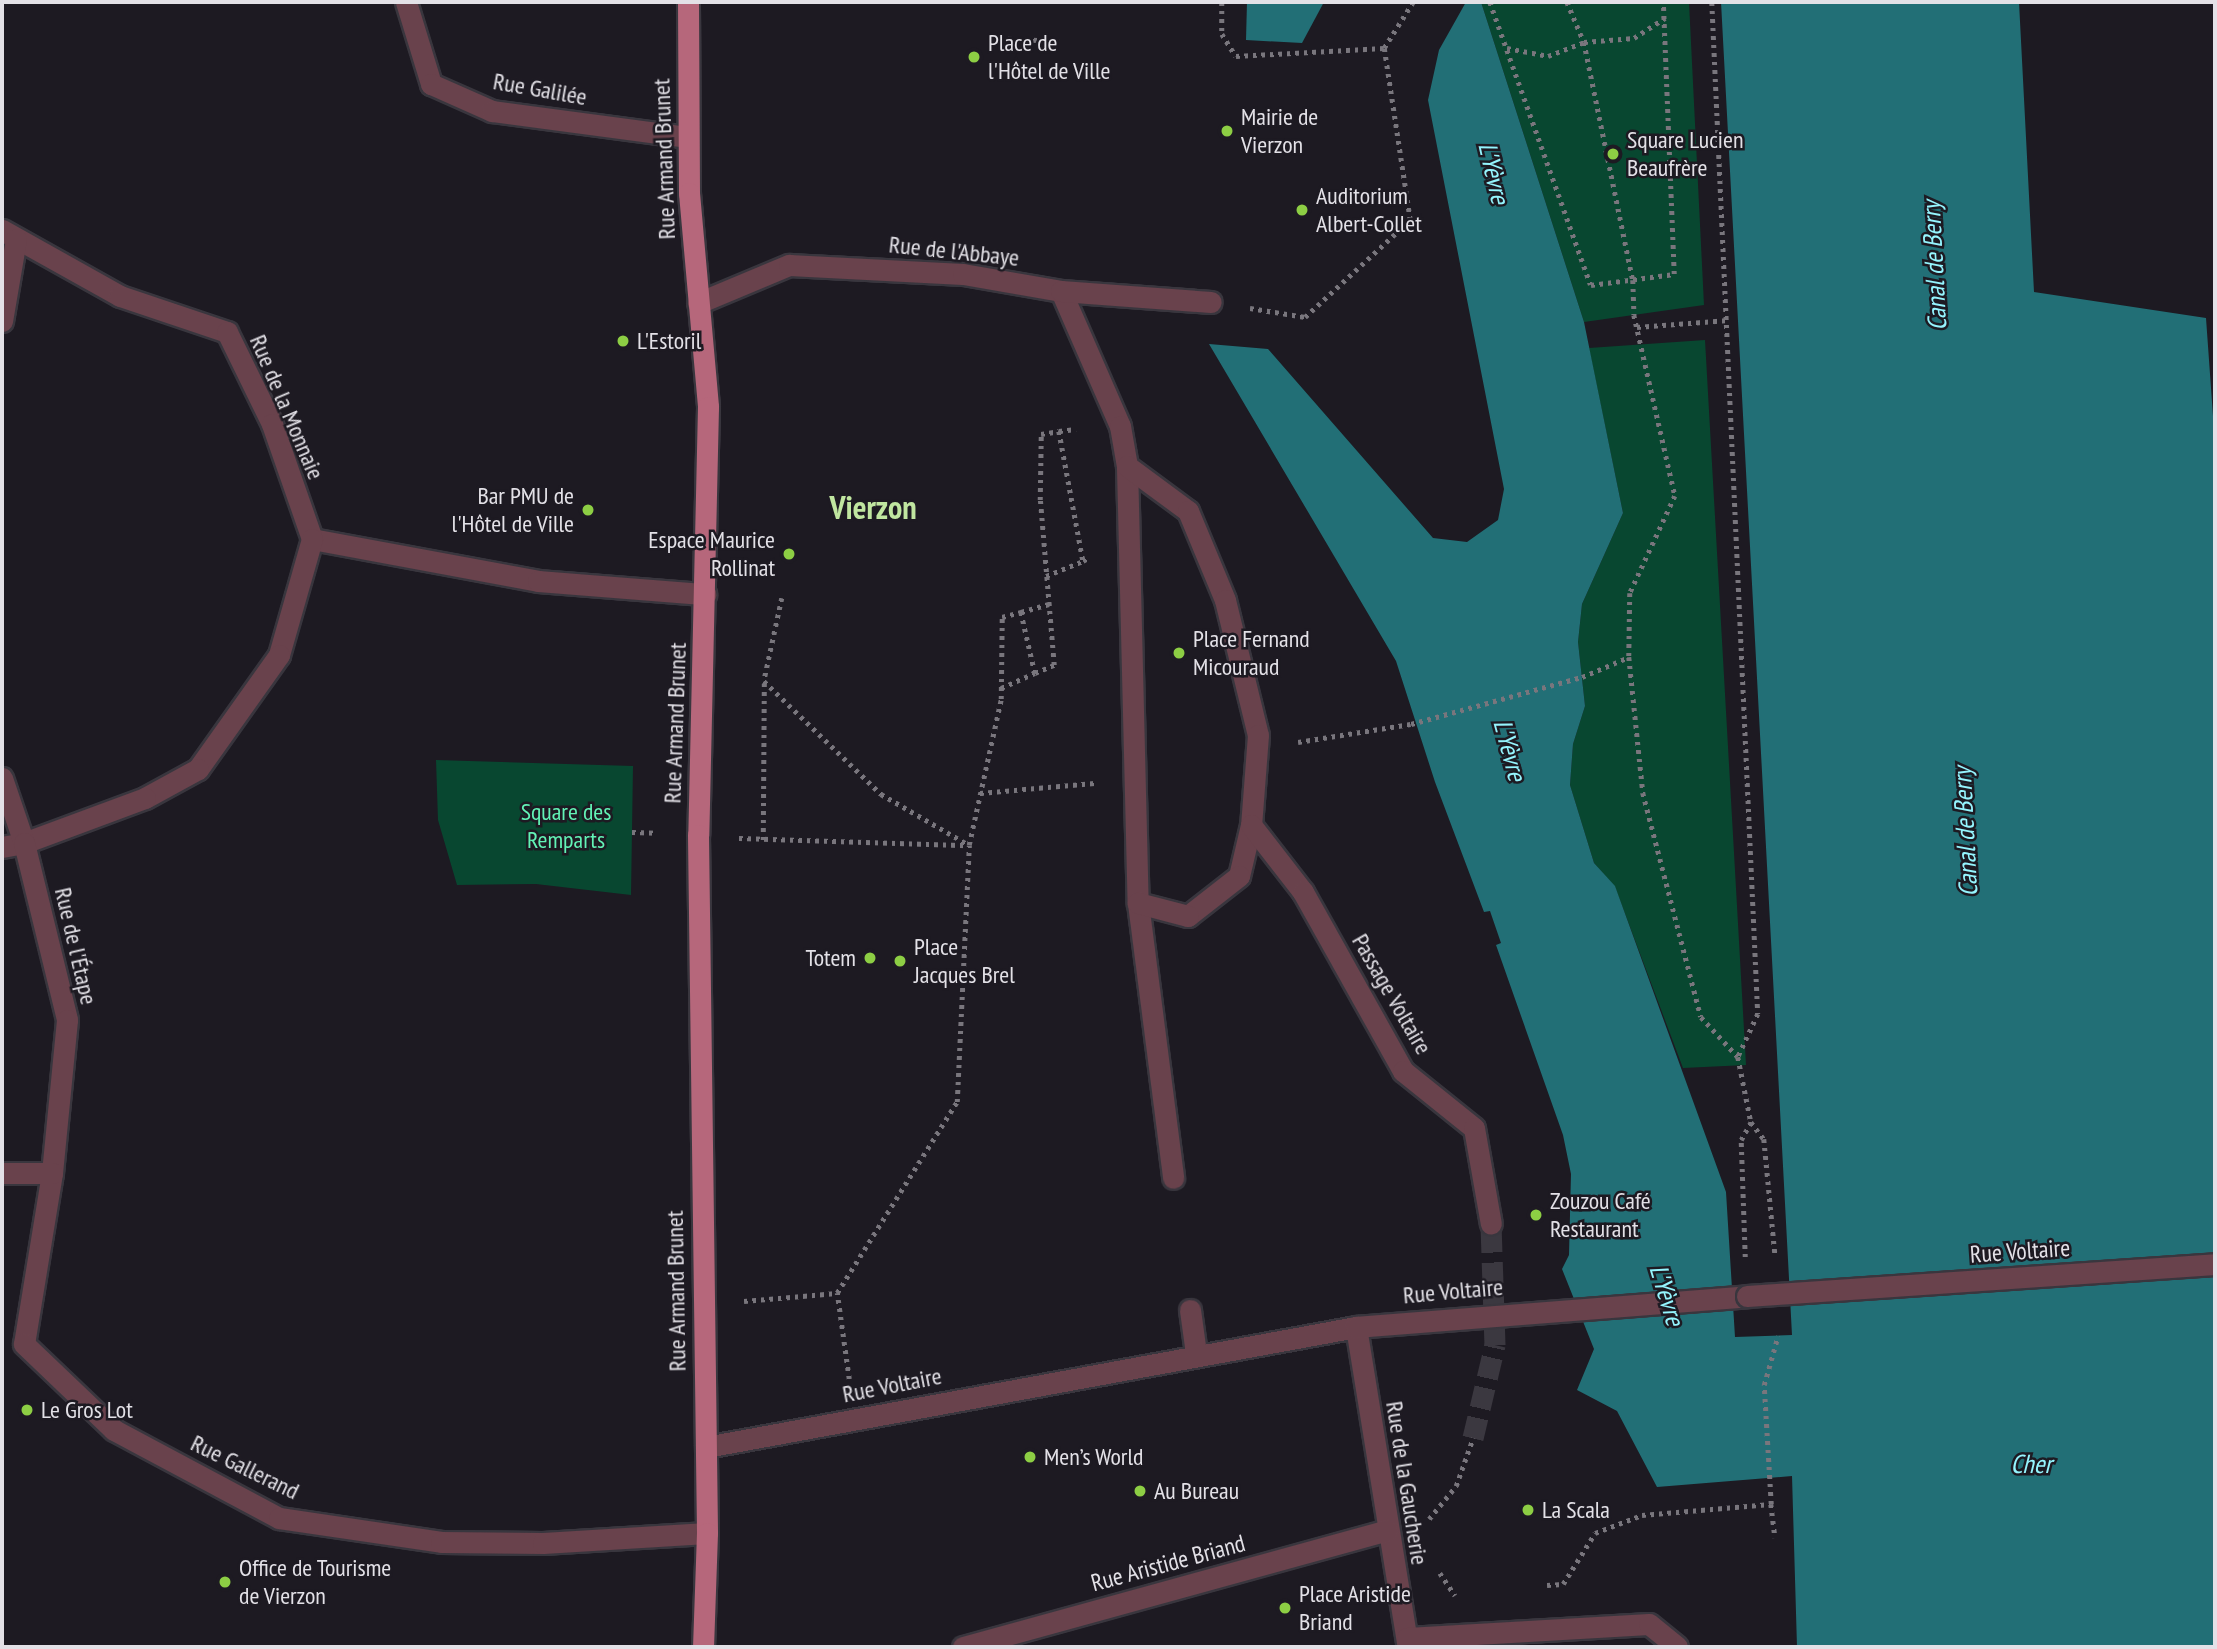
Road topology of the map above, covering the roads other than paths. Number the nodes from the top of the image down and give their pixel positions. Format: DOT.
graph roads {
  1 [pos="406,2"];
  2 [pos="688,2"];
  3 [pos="687,138"];
  4 [pos="9,235"];
  5 [pos="1061,291"];
  6 [pos="1211,302"];
  7 [pos="698,303"];
  8 [pos="2,321"];
  9 [pos="1128,466"];
  10 [pos="312,539"];
  11 [pos="705,594"];
  12 [pos="2,778"];
  13 [pos="1251,825"];
  14 [pos="24,843"];
  15 [pos="2,846"];
  16 [pos="1138,903"];
  17 [pos="2,1173"];
  18 [pos="52,1173"];
  19 [pos="1173,1178"];
  20 [pos="1491,1224"];
  21 [pos="2215,1264"];
  22 [pos="1190,1310"];
  23 [pos="1356,1327"];
  24 [pos="1196,1353"];
  25 [pos="706,1447"];
  26 [pos="1387,1530"];
  27 [pos="707,1534"];
  28 [pos="1407,1643"];
  29 [pos="703,1647"];
  30 [pos="963,1647"];
  31 [pos="1677,1647"];
  1 -- 3 [label="street, Rue Galilée"];
  2 -- 3 [label="main road, Rue Armand Brunet"];
  3 -- 7 [label="main road, Rue Armand Brunet"];
  4 -- 8 [label="street"];
  4 -- 10 [label="street, Rue de la Monnaie"];
  5 -- 6 [label="street, Rue de l'Abbaye"];
  5 -- 7 [label="street, Rue de l'Abbaye"];
  5 -- 9 [label="street"];
  7 -- 11 [label="main road, Rue Armand Brunet"];
  9 -- 13 [label="street"];
  9 -- 16 [label="street"];
  10 -- 11 [label="street"];
  10 -- 14 [label="street"];
  11 -- 25 [label="main road, Rue Armand Brunet"];
  12 -- 14 [label="street, Rue de l'Étape"];
  13 -- 16 [label="street"];
  13 -- 20 [label="street, Passage Voltaire"];
  14 -- 15 [label="street"];
  14 -- 18 [label="street, Rue de l'Étape"];
  16 -- 19 [label="street"];
  17 -- 18 [label="street"];
  18 -- 27 [label="street, Rue Gallerand"];
  21 -- 23 [label="street, Rue Voltaire, bridge"];
  22 -- 24 [label="street"];
  23 -- 24 [label="street, Rue Voltaire"];
  23 -- 26 [label="street, Rue de la Gaucherie"];
  24 -- 25 [label="street, Rue Voltaire"];
  25 -- 27 [label="main road, Rue Armand Brunet"];
  26 -- 28 [label="street, Rue de la Gaucherie"];
  26 -- 30 [label="street, Rue Aristide Briand"];
  27 -- 29 [label="main road, Rue Armand Brunet"];
  28 -- 31 [label="street"];
}
